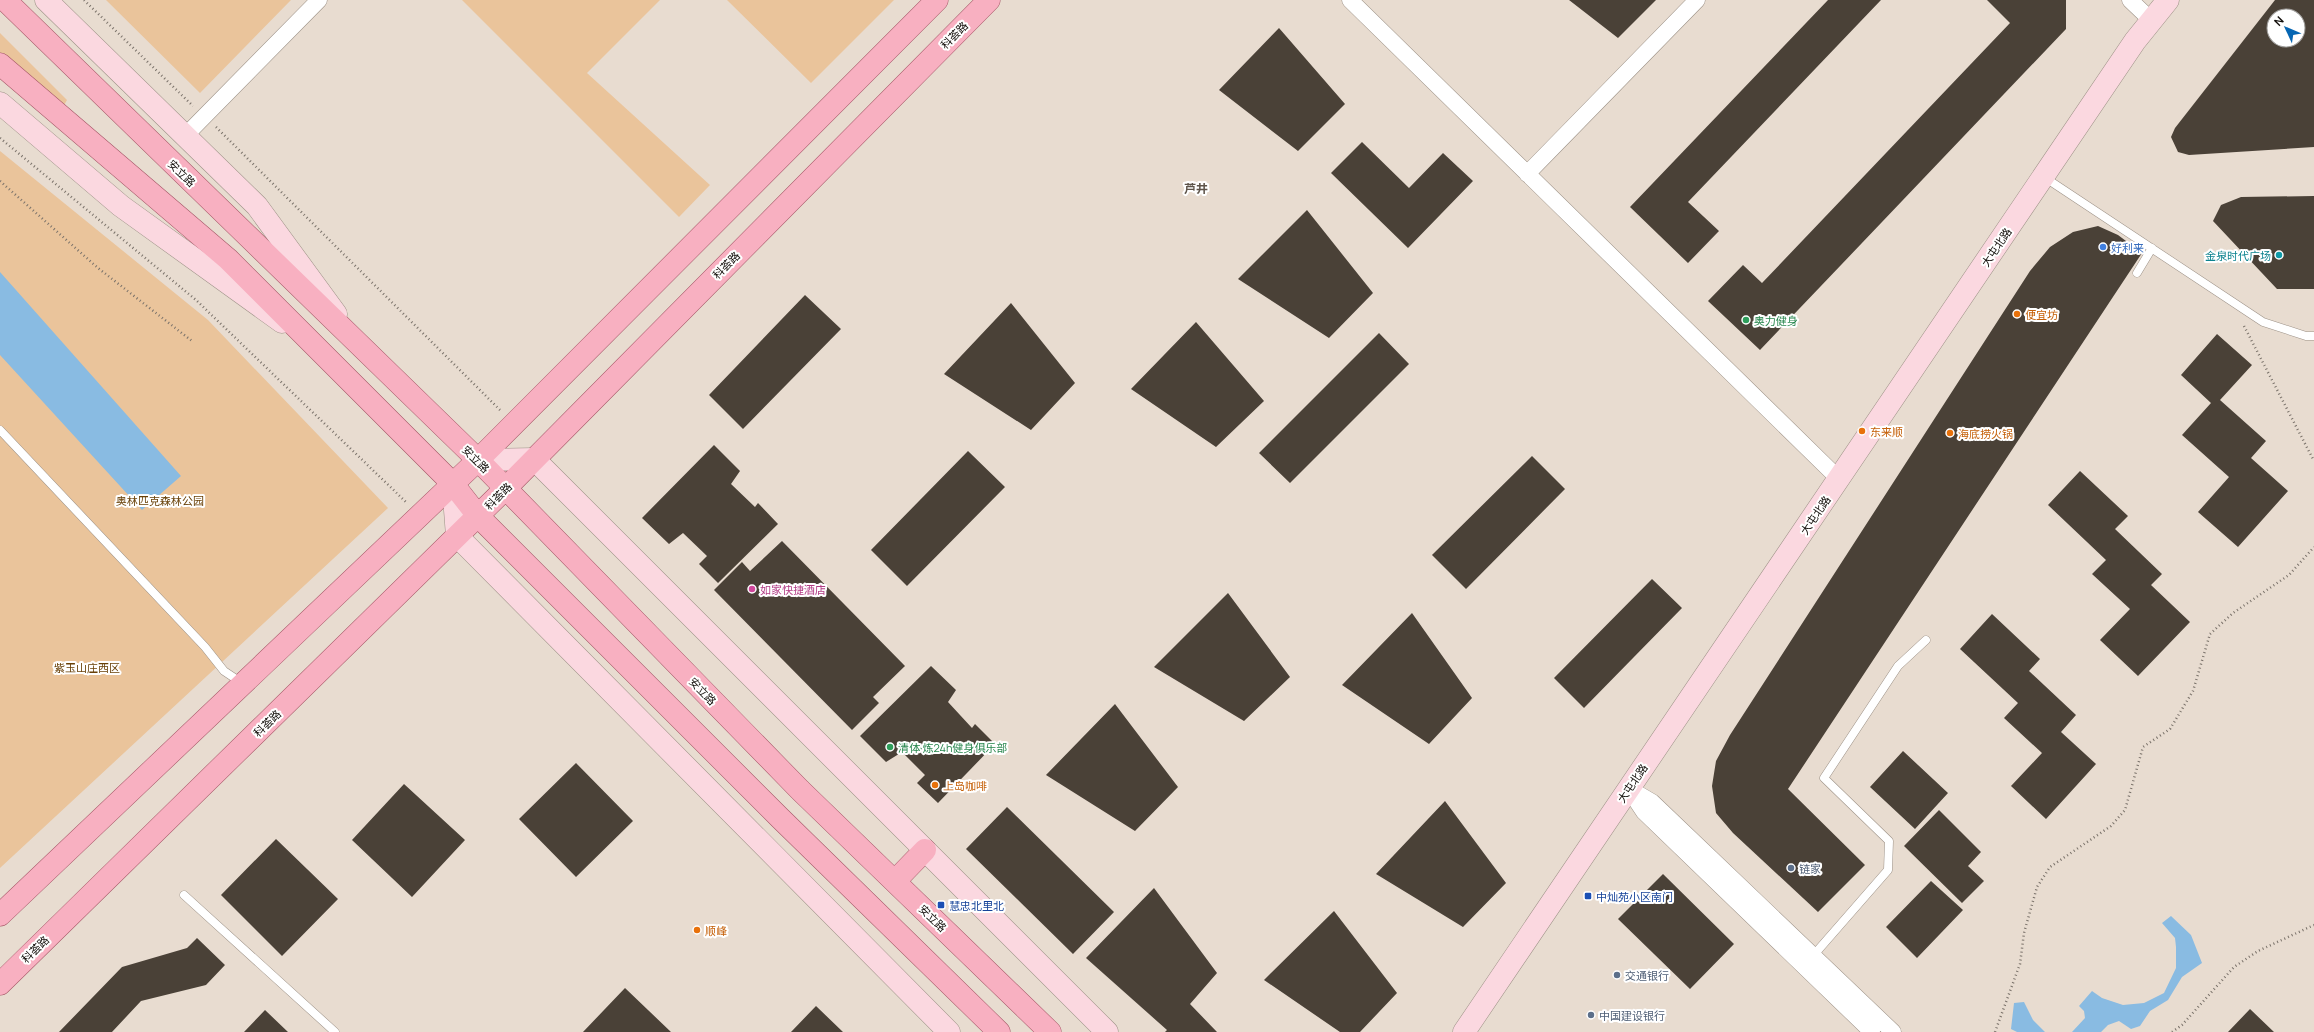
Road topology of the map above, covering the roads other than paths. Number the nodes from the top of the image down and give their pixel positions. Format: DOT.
graph roads {
  1 [pos="5,0"];
  2 [pos="46,0"];
  3 [pos="319,0"];
  4 [pos="937,0"];
  5 [pos="989,0"];
  6 [pos="1350,0"];
  7 [pos="1697,0"];
  8 [pos="2130,0"];
  9 [pos="2168,0"];
  10 [pos="2152,21"];
  11 [pos="0,64"];
  12 [pos="0,103"];
  13 [pos="185,136"];
  14 [pos="1527,174"];
  15 [pos="2043,177"];
  16 [pos="2152,248"];
  17 [pos="2137,273"];
  18 [pos="2314,336"];
  19 [pos="312,344"];
  20 [pos="360,345"];
  21 [pos="0,430"];
  22 [pos="534,459"];
  23 [pos="478,460"];
  24 [pos="1839,479"];
  25 [pos="452,484"];
  26 [pos="505,489"];
  27 [pos="478,516"];
  28 [pos="457,536"];
  29 [pos="1926,640"];
  30 [pos="243,684"];
  31 [pos="1628,788"];
  32 [pos="925,850"];
  33 [pos="895,881"];
  34 [pos="184,895"];
  35 [pos="0,915"];
  36 [pos="1808,961"];
  37 [pos="0,984"];
  38 [pos="335,1032"];
  39 [pos="949,1032"];
  40 [pos="999,1032"];
  41 [pos="1050,1032"];
  42 [pos="1107,1032"];
  43 [pos="1464,1032"];
  44 [pos="1872,1032"];
  45 [pos="1893,1032"];
  1 -- 20 [label="main road, 安立路"];
  2 -- 13 [label="street, 安立路"];
  3 -- 13 [label="street"];
  4 -- 23 [label="main road"];
  5 -- 22 [label="main road, 科荟路"];
  6 -- 14 [label="street"];
  7 -- 14 [label="street"];
  8 -- 10 [label="street"];
  9 -- 10 [label="street, 大屯北路"];
  10 -- 15 [label="street, 大屯北路"];
  11 -- 19 [label="main road"];
  12 -- 19 [label="street"];
  13 -- 20 [label="street, 安立路"];
  14 -- 24 [label="street"];
  15 -- 16 [label="lane"];
  15 -- 24 [label="street, 大屯北路"];
  16 -- 17 [label="lane"];
  16 -- 18 [label="lane"];
  19 -- 25 [label="main road"];
  20 -- 23 [label="main road, 安立路"];
  21 -- 30 [label="lane"];
  22 -- 23 [label="street"];
  22 -- 26 [label="main road, 科荟路"];
  22 -- 32 [label="street"];
  23 -- 25 [label="main road"];
  23 -- 26 [label="main road, 安立路"];
  24 -- 31 [label="street, 大屯北路"];
  25 -- 27 [label="main road"];
  25 -- 28 [label="street"];
  25 -- 30 [label="main road"];
  26 -- 27 [label="main road, 科荟路"];
  26 -- 33 [label="main road, 安立路"];
  27 -- 28 [label="main road, 科荟路"];
  27 -- 40 [label="main road"];
  28 -- 37 [label="main road, 科荟路"];
  28 -- 39 [label="street"];
  29 -- 36 [label="lane"];
  30 -- 35 [label="main road"];
  31 -- 36 [label="street"];
  31 -- 43 [label="street, 大屯北路"];
  32 -- 33 [label="main road"];
  32 -- 42 [label="street"];
  33 -- 41 [label="main road, 安立路"];
  34 -- 38 [label="lane"];
  36 -- 44 [label="street"];
  36 -- 45 [label="street"];
}
